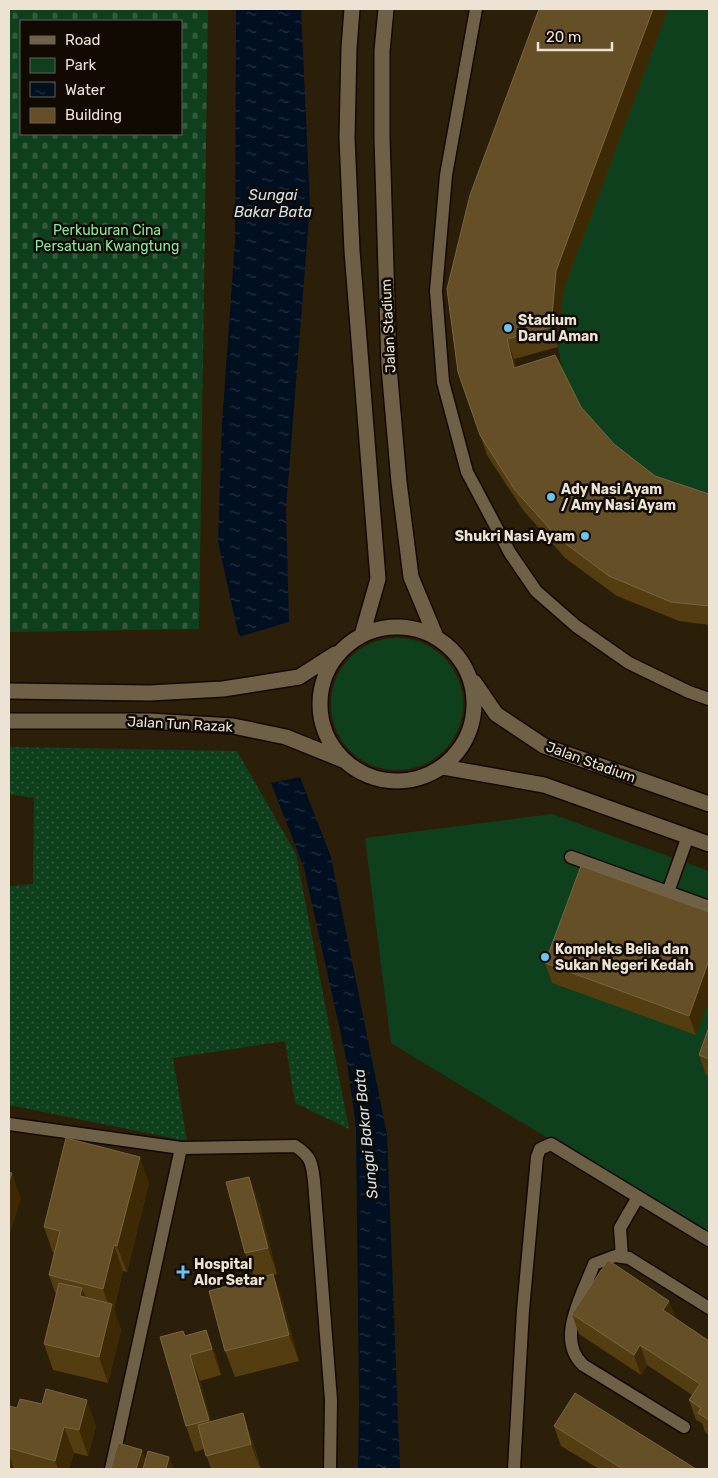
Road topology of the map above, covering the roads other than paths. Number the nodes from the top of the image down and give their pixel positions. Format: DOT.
graph roads {
  1 [pos="352,9"];
  2 [pos="386,9"];
  3 [pos="476,9"];
  4 [pos="362,635"];
  5 [pos="436,637"];
  6 [pos="341,650"];
  7 [pos="469,675"];
  8 [pos="9,691"];
  9 [pos="709,698"];
  10 [pos="9,721"];
  11 [pos="344,761"];
  12 [pos="443,767"];
  13 [pos="709,804"];
  14 [pos="688,836"];
  15 [pos="709,844"];
  16 [pos="571,857"];
  17 [pos="668,892"];
  18 [pos="709,907"];
  19 [pos="9,1124"];
  20 [pos="181,1148"];
  21 [pos="638,1197"];
  22 [pos="709,1240"];
  23 [pos="622,1257"];
  24 [pos="709,1308"];
  25 [pos="684,1426"];
  26 [pos="111,1469"];
  27 [pos="330,1469"];
  28 [pos="514,1469"];
  1 -- 4 [label="main road"];
  2 -- 5 [label="main road, Jalan Stadium"];
  3 -- 9 [label="lane"];
  4 -- 5 [label="main road"];
  4 -- 6 [label="main road"];
  5 -- 7 [label="main road"];
  6 -- 8 [label="main road, Jalan Tun Razak"];
  6 -- 11 [label="main road"];
  7 -- 12 [label="main road"];
  7 -- 13 [label="main road, Jalan Stadium"];
  10 -- 11 [label="main road, Jalan Tun Razak"];
  11 -- 12 [label="main road"];
  12 -- 14 [label="main road"];
  14 -- 15 [label="main road"];
  14 -- 17 [label="lane"];
  16 -- 17 [label="lane"];
  17 -- 18 [label="lane"];
  19 -- 20 [label="lane"];
  20 -- 26 [label="lane"];
  20 -- 27 [label="lane"];
  21 -- 22 [label="lane"];
  21 -- 23 [label="lane"];
  21 -- 28 [label="lane"];
  23 -- 24 [label="lane"];
  23 -- 25 [label="lane"];
}
